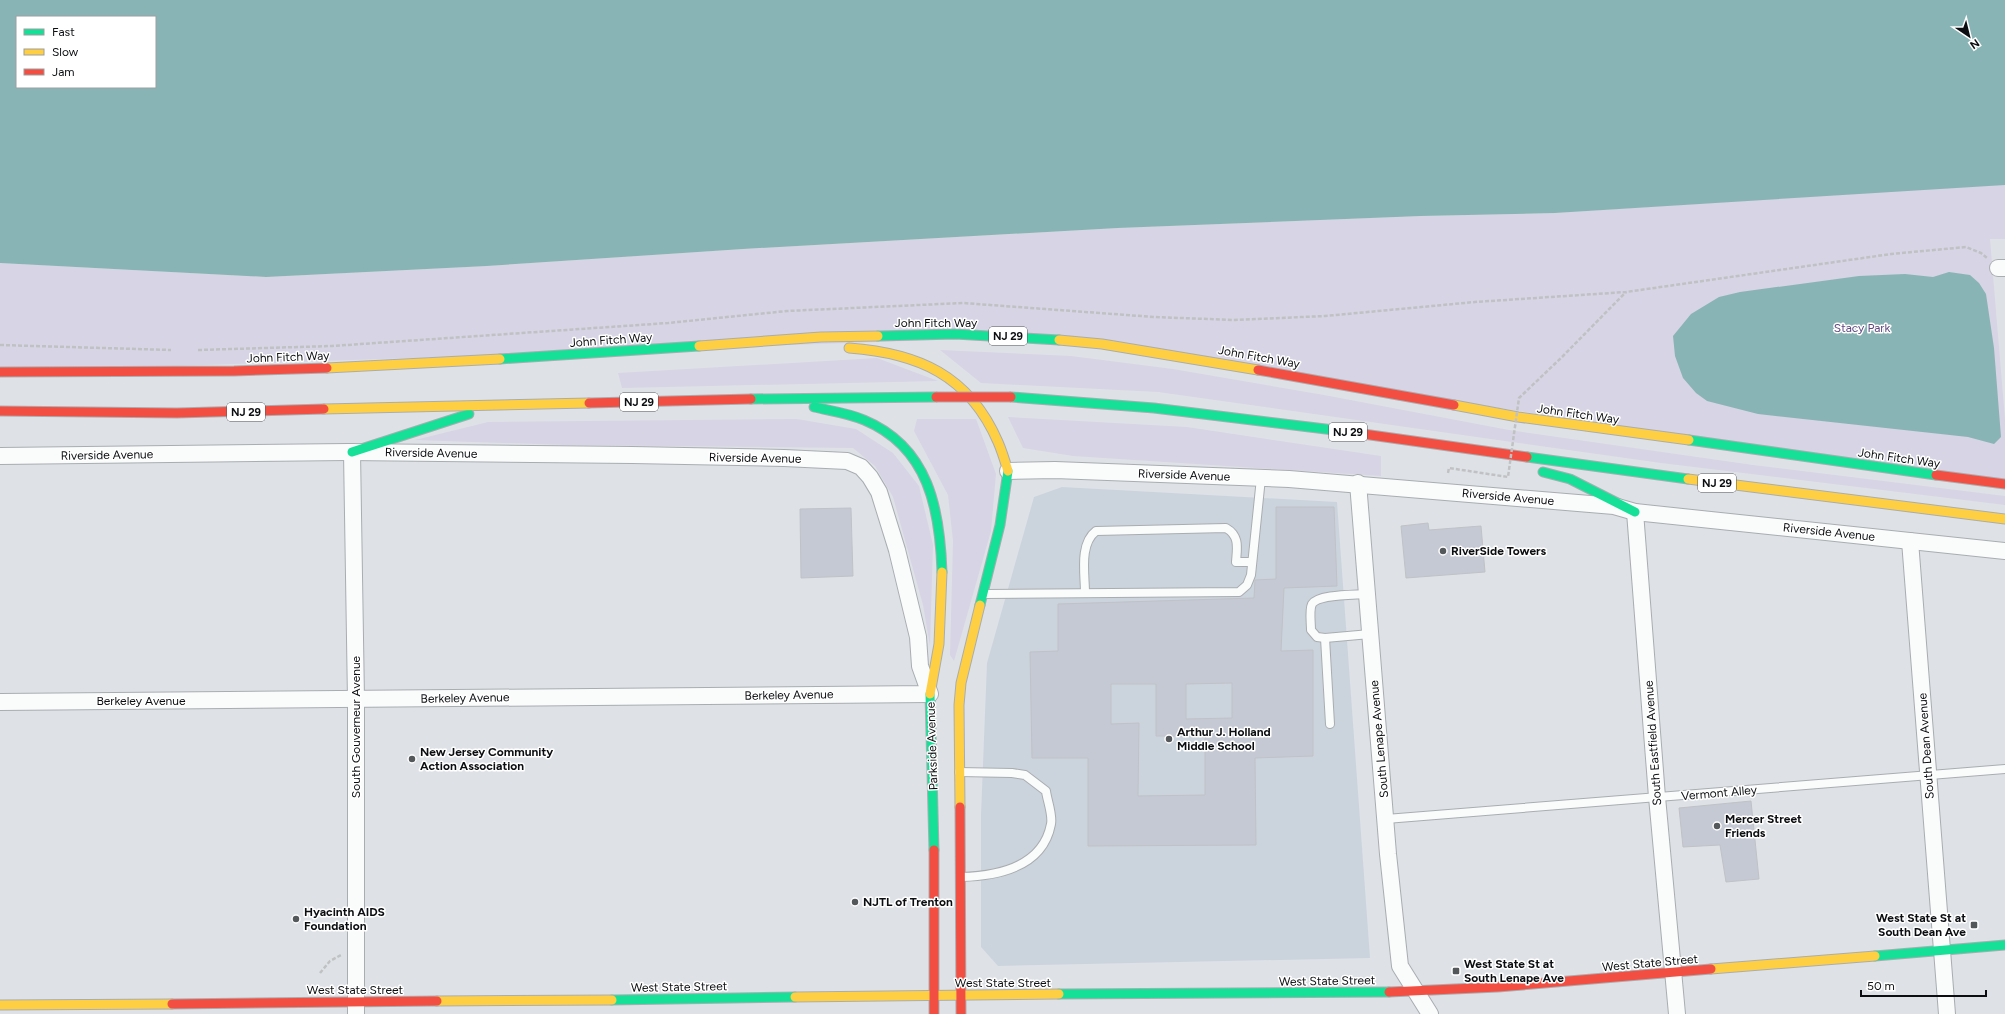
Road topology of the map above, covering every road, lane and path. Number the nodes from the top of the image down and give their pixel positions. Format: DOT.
graph roads {
  1 [pos="2001,268"];
  2 [pos="1626,292"];
  3 [pos="0,345"];
  4 [pos="682,346"];
  5 [pos="801,348"];
  6 [pos="840,348"];
  7 [pos="174,350"];
  8 [pos="190,350"];
  9 [pos="0,372"];
  10 [pos="786,400"];
  11 [pos="493,406"];
  12 [pos="0,411"];
  13 [pos="1429,444"];
  14 [pos="352,452"];
  15 [pos="0,456"];
  16 [pos="1511,464"];
  17 [pos="860,467"];
  18 [pos="1533,470"];
  19 [pos="1008,471"];
  20 [pos="1448,472"];
  21 [pos="1261,478"];
  22 [pos="1358,483"];
  23 [pos="2005,484"];
  24 [pos="1635,512"];
  25 [pos="2005,519"];
  26 [pos="1910,541"];
  27 [pos="2005,551"];
  28 [pos="1252,562"];
  29 [pos="1085,593"];
  30 [pos="983,594"];
  31 [pos="1366,594"];
  32 [pos="1370,634"];
  33 [pos="1325,638"];
  34 [pos="930,694"];
  35 [pos="356,700"];
  36 [pos="0,702"];
  37 [pos="1330,724"];
  38 [pos="2005,769"];
  39 [pos="958,772"];
  40 [pos="1928,776"];
  41 [pos="1657,797"];
  42 [pos="1386,820"];
  43 [pos="960,877"];
  44 [pos="2005,945"];
  45 [pos="1942,950"];
  46 [pos="343,954"];
  47 [pos="320,973"];
  48 [pos="1674,973"];
  49 [pos="1415,991"];
  50 [pos="934,995"];
  51 [pos="961,995"];
  52 [pos="0,1005"];
  53 [pos="356,1008"];
  54 [pos="934,1014"];
  55 [pos="961,1014"];
  56 [pos="1430,1014"];
  57 [pos="1677,1014"];
  58 [pos="1947,1014"];
  1 -- 2 [label="path"];
  2 -- 8 [label="path"];
  2 -- 20 [label="path, bridge"];
  3 -- 7 [label="path"];
  4 -- 5 [label="main road"];
  4 -- 9 [label="main road, John Fitch Way / NJ 29"];
  4 -- 23 [label="main road, John Fitch Way / NJ 29"];
  6 -- 19 [label="main road"];
  10 -- 11 [label="main road, NJ 29"];
  10 -- 13 [label="main road, NJ 29, bridge"];
  10 -- 34 [label="main road"];
  11 -- 12 [label="main road, NJ 29"];
  11 -- 14 [label="main road"];
  13 -- 16 [label="main road"];
  13 -- 25 [label="main road, NJ 29"];
  14 -- 15 [label="street, Riverside Avenue"];
  14 -- 17 [label="street, Riverside Avenue"];
  14 -- 35 [label="street, South Gouverneur Avenue"];
  17 -- 34 [label="street, Parkside Avenue"];
  18 -- 24 [label="main road"];
  19 -- 21 [label="street, Riverside Avenue"];
  19 -- 30 [label="main road, Parkside Avenue"];
  21 -- 22 [label="street, Riverside Avenue"];
  21 -- 28 [label="lane"];
  22 -- 24 [label="street, Riverside Avenue"];
  22 -- 31 [label="street, South Lenape Avenue"];
  24 -- 26 [label="street, Riverside Avenue"];
  24 -- 41 [label="street, South Eastfield Avenue"];
  26 -- 27 [label="street, Riverside Avenue"];
  26 -- 40 [label="street, South Dean Avenue"];
  28 -- 29 [label="lane"];
  28 -- 29 [label="lane"];
  29 -- 30 [label="lane"];
  30 -- 39 [label="main road, Parkside Avenue"];
  31 -- 32 [label="street, South Lenape Avenue"];
  31 -- 33 [label="lane"];
  32 -- 33 [label="lane"];
  32 -- 42 [label="street, South Lenape Avenue"];
  33 -- 37 [label="lane"];
  34 -- 35 [label="street, Berkeley Avenue"];
  34 -- 50 [label="main road, Parkside Avenue"];
  35 -- 36 [label="street, Berkeley Avenue"];
  35 -- 53 [label="street, South Gouverneur Avenue"];
  38 -- 40 [label="lane, Vermont Alley"];
  39 -- 43 [label="main road, Parkside Avenue"];
  39 -- 43 [label="lane"];
  40 -- 41 [label="lane, Vermont Alley"];
  40 -- 45 [label="street, South Dean Avenue"];
  41 -- 42 [label="lane, Vermont Alley"];
  41 -- 48 [label="street, South Eastfield Avenue"];
  42 -- 49 [label="street, South Lenape Avenue"];
  43 -- 51 [label="main road, Parkside Avenue"];
  44 -- 45 [label="main road, West State Street"];
  45 -- 48 [label="main road, West State Street"];
  45 -- 58 [label="street, South Dean Avenue"];
  46 -- 47 [label="path"];
  48 -- 49 [label="main road, West State Street"];
  48 -- 57 [label="street, South Eastfield Avenue"];
  49 -- 51 [label="main road, West State Street"];
  49 -- 56 [label="street, South Lenape Avenue"];
  50 -- 51 [label="main road, West State Street"];
  50 -- 53 [label="main road, West State Street"];
  50 -- 54 [label="main road, Parkside Avenue"];
  51 -- 55 [label="main road, Parkside Avenue"];
  52 -- 53 [label="main road, West State Street"];
}
